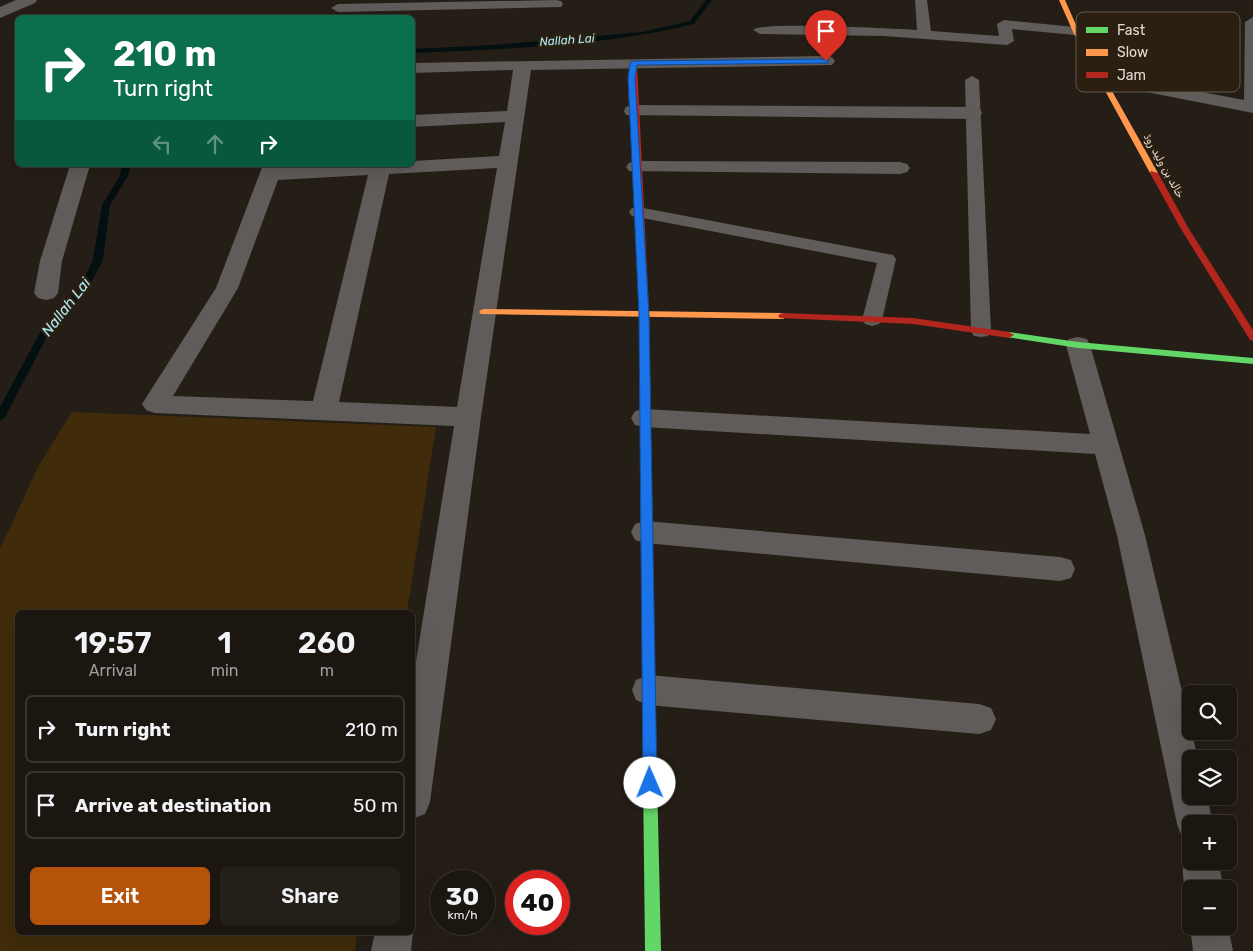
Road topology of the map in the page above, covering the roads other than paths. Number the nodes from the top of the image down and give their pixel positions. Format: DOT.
graph roads {
  1 [pos="29,0"];
  2 [pos="921,0"];
  3 [pos="1062,0"];
  4 [pos="556,4"];
  5 [pos="337,9"];
  6 [pos="0,13"];
  7 [pos="1252,22"];
  8 [pos="760,30"];
  9 [pos="1075,31"];
  10 [pos="924,33"];
  11 [pos="826,61"];
  12 [pos="633,63"];
  13 [pos="523,65"];
  14 [pos="415,68"];
  15 [pos="972,80"];
  16 [pos="1109,92"];
  17 [pos="1174,92"];
  18 [pos="1253,107"];
  19 [pos="633,111"];
  20 [pos="973,113"];
  21 [pos="514,116"];
  22 [pos="415,121"];
  23 [pos="507,162"];
  24 [pos="415,166"];
  25 [pos="79,167"];
  26 [pos="401,167"];
  27 [pos="636,167"];
  28 [pos="380,168"];
  29 [pos="900,168"];
  30 [pos="271,169"];
  31 [pos="638,212"];
  32 [pos="46,293"];
  33 [pos="484,312"];
  34 [pos="644,315"];
  35 [pos="872,320"];
  36 [pos="981,331"];
  37 [pos="1253,338"];
  38 [pos="1078,345"];
  39 [pos="1253,361"];
  40 [pos="324,411"];
  41 [pos="468,417"];
  42 [pos="644,418"];
  43 [pos="1106,445"];
  44 [pos="646,532"];
  45 [pos="1060,569"];
  46 [pos="648,690"];
  47 [pos="978,719"];
  48 [pos="415,781"];
  49 [pos="1193,815"];
  50 [pos="394,935"];
  51 [pos="1210,935"];
  52 [pos="391,951"];
  53 [pos="653,951"];
  54 [pos="1213,951"];
  1 -- 6 [label="street"];
  2 -- 10 [label="lane"];
  3 -- 9 [label="street, خالد بن ولید روڈ"];
  4 -- 5 [label="lane"];
  7 -- 18 [label="street"];
  8 -- 10 [label="lane"];
  9 -- 10 [label="lane"];
  11 -- 12 [label="street"];
  12 -- 13 [label="street"];
  12 -- 19 [label="street"];
  13 -- 14 [label="street"];
  13 -- 21 [label="street"];
  15 -- 20 [label="lane"];
  16 -- 37 [label="street, خالد بن ولید روڈ"];
  17 -- 18 [label="street"];
  19 -- 20 [label="street"];
  19 -- 27 [label="street"];
  20 -- 36 [label="lane"];
  21 -- 22 [label="street"];
  21 -- 23 [label="street"];
  23 -- 24 [label="street"];
  23 -- 33 [label="street"];
  25 -- 32 [label="street"];
  26 -- 28 [label="street"];
  27 -- 29 [label="street"];
  27 -- 31 [label="street"];
  28 -- 30 [label="street"];
  28 -- 40 [label="street"];
  30 -- 40 [label="street"];
  31 -- 34 [label="street"];
  31 -- 35 [label="lane"];
  33 -- 34 [label="street"];
  33 -- 41 [label="street"];
  34 -- 35 [label="street"];
  34 -- 42 [label="street"];
  35 -- 36 [label="street"];
  36 -- 38 [label="street"];
  38 -- 39 [label="street"];
  38 -- 43 [label="street"];
  40 -- 41 [label="street"];
  41 -- 48 [label="street"];
  42 -- 43 [label="street"];
  42 -- 44 [label="street"];
  43 -- 49 [label="street"];
  44 -- 45 [label="street"];
  44 -- 46 [label="street"];
  46 -- 47 [label="street"];
  46 -- 53 [label="street"];
  50 -- 52 [label="street"];
  51 -- 54 [label="street"];
}
